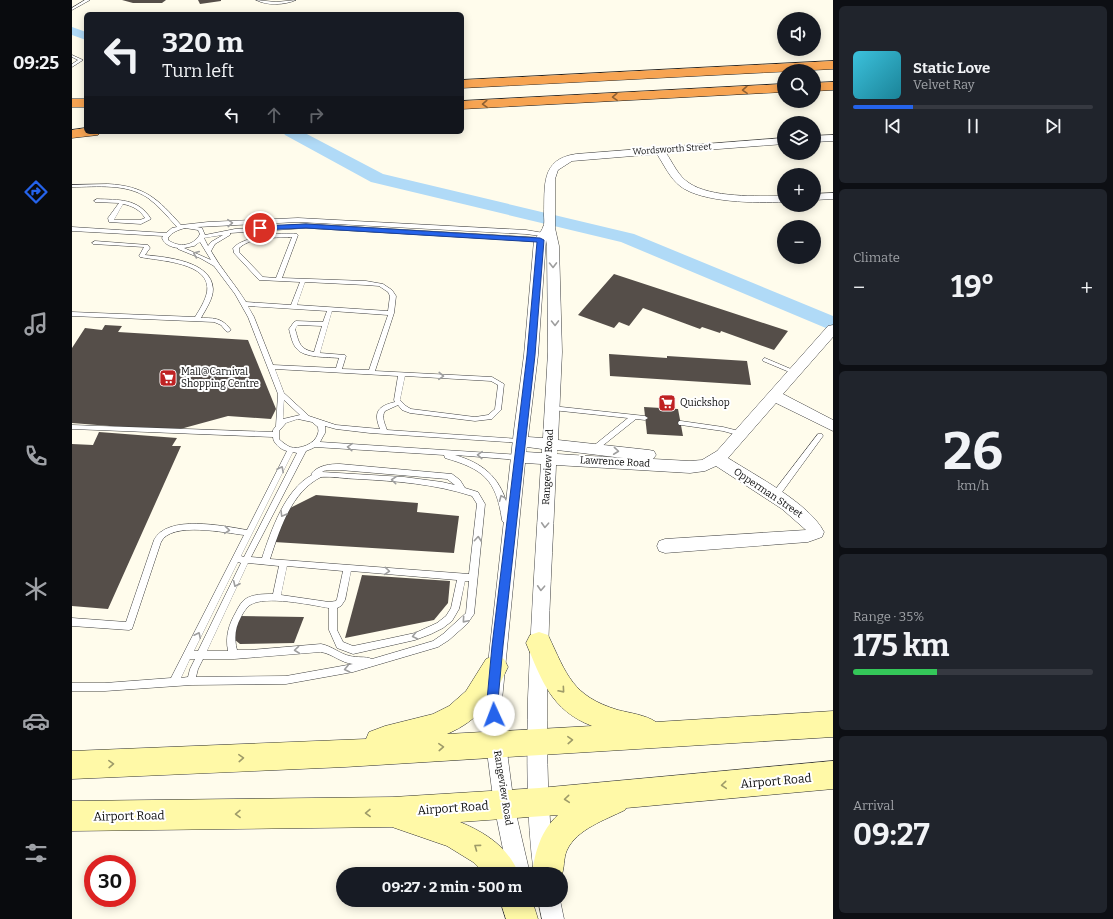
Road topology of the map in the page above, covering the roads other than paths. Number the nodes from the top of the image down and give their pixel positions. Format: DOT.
graph roads {
  1 [pos="88,0"];
  2 [pos="258,0"];
  3 [pos="294,0"];
  4 [pos="72,9"];
  5 [pos="72,56"];
  6 [pos="833,65"];
  7 [pos="72,66"];
  8 [pos="753,69"];
  9 [pos="464,80"];
  10 [pos="464,84"];
  11 [pos="821,86"];
  12 [pos="833,86"];
  13 [pos="777,88"];
  14 [pos="84,96"];
  15 [pos="72,97"];
  16 [pos="72,103"];
  17 [pos="84,103"];
  18 [pos="464,105"];
  19 [pos="84,125"];
  20 [pos="72,126"];
  21 [pos="84,133"];
  22 [pos="72,134"];
  23 [pos="833,138"];
  24 [pos="821,139"];
  25 [pos="777,142"];
  26 [pos="659,150"];
  27 [pos="562,162"];
  28 [pos="72,186"];
  29 [pos="833,196"];
  30 [pos="821,197"];
  31 [pos="777,199"];
  32 [pos="97,201"];
  33 [pos="122,202"];
  34 [pos="191,226"];
  35 [pos="180,227"];
  36 [pos="72,229"];
  37 [pos="104,231"];
  38 [pos="235,231"];
  39 [pos="547,233"];
  40 [pos="167,234"];
  41 [pos="202,238"];
  42 [pos="173,246"];
  43 [pos="209,250"];
  44 [pos="217,266"];
  45 [pos="278,280"];
  46 [pos="303,281"];
  47 [pos="244,304"];
  48 [pos="294,306"];
  49 [pos="330,309"];
  50 [pos="391,313"];
  51 [pos="72,314"];
  52 [pos="197,319"];
  53 [pos="324,324"];
  54 [pos="833,329"];
  55 [pos="228,330"];
  56 [pos="316,354"];
  57 [pos="765,360"];
  58 [pos="271,367"];
  59 [pos="338,371"];
  60 [pos="372,373"];
  61 [pos="796,373"];
  62 [pos="402,374"];
  63 [pos="281,394"];
  64 [pos="775,396"];
  65 [pos="399,403"];
  66 [pos="551,408"];
  67 [pos="306,417"];
  68 [pos="634,417"];
  69 [pos="645,418"];
  70 [pos="318,422"];
  71 [pos="681,423"];
  72 [pos="279,426"];
  73 [pos="833,426"];
  74 [pos="72,427"];
  75 [pos="385,432"];
  76 [pos="741,434"];
  77 [pos="275,435"];
  78 [pos="820,436"];
  79 [pos="520,441"];
  80 [pos="314,444"];
  81 [pos="303,449"];
  82 [pos="594,449"];
  83 [pos="291,450"];
  84 [pos="419,451"];
  85 [pos="549,451"];
  86 [pos="519,457"];
  87 [pos="713,460"];
  88 [pos="774,497"];
  89 [pos="248,533"];
  90 [pos="665,546"];
  91 [pos="509,550"];
  92 [pos="235,559"];
  93 [pos="247,560"];
  94 [pos="265,562"];
  95 [pos="284,563"];
  96 [pos="348,568"];
  97 [pos="462,578"];
  98 [pos="473,578"];
  99 [pos="276,597"];
  100 [pos="332,605"];
  101 [pos="72,622"];
  102 [pos="430,632"];
  103 [pos="446,637"];
  104 [pos="539,643"];
  105 [pos="188,655"];
  106 [pos="234,655"];
  107 [pos="202,656"];
  108 [pos="375,661"];
  109 [pos="495,667"];
  110 [pos="191,681"];
  111 [pos="174,682"];
  112 [pos="72,687"];
  113 [pos="833,724"];
  114 [pos="665,735"];
  115 [pos="537,741"];
  116 [pos="496,744"];
  117 [pos="345,754"];
  118 [pos="72,766"];
  119 [pos="833,775"];
  120 [pos="628,794"];
  121 [pos="539,802"];
  122 [pos="504,805"];
  123 [pos="393,812"];
  124 [pos="72,816"];
  125 [pos="498,867"];
  126 [pos="517,867"];
  127 [pos="545,867"];
  128 [pos="547,867"];
  129 [pos="518,907"];
  130 [pos="525,907"];
  131 [pos="550,907"];
  132 [pos="522,919"];
  133 [pos="528,919"];
  134 [pos="553,919"];
  1 -- 4 [label="lane"];
  2 -- 3 [label="lane"];
  5 -- 7 [label="lane"];
  6 -- 8 [label="highway"];
  8 -- 9 [label="highway"];
  8 -- 10 [label="highway"];
  11 -- 12 [label="highway"];
  13 -- 18 [label="highway, one-way"];
  14 -- 15 [label="highway"];
  16 -- 17 [label="highway"];
  19 -- 20 [label="highway"];
  21 -- 22 [label="highway"];
  23 -- 24 [label="street"];
  25 -- 26 [label="street, Wordsworth Street"];
  26 -- 27 [label="street, Wordsworth Street"];
  26 -- 31 [label="street"];
  27 -- 39 [label="street, Rangeview Road"];
  28 -- 35 [label="lane"];
  29 -- 30 [label="street"];
  32 -- 33 [label="lane"];
  33 -- 33 [label="lane"];
  34 -- 35 [label="lane"];
  34 -- 39 [label="lane, one-way"];
  34 -- 41 [label="lane"];
  35 -- 40 [label="lane"];
  36 -- 37 [label="lane"];
  37 -- 40 [label="lane"];
  37 -- 52 [label="lane"];
  38 -- 39 [label="lane"];
  38 -- 41 [label="lane"];
  38 -- 43 [label="lane"];
  39 -- 66 [label="street, Rangeview Road, one-way"];
  39 -- 79 [label="street, Rangeview Road"];
  40 -- 42 [label="lane"];
  41 -- 42 [label="lane"];
  41 -- 43 [label="lane"];
  44 -- 42 [label="lane, one-way"];
  43 -- 44 [label="lane"];
  44 -- 47 [label="lane"];
  45 -- 45 [label="lane"];
  45 -- 46 [label="lane"];
  46 -- 48 [label="lane"];
  46 -- 50 [label="lane"];
  47 -- 48 [label="lane"];
  47 -- 58 [label="lane"];
  48 -- 49 [label="lane"];
  49 -- 50 [label="lane"];
  49 -- 53 [label="lane"];
  50 -- 60 [label="lane"];
  51 -- 52 [label="lane"];
  52 -- 55 [label="lane"];
  53 -- 56 [label="lane"];
  53 -- 56 [label="lane"];
  54 -- 61 [label="street"];
  56 -- 59 [label="lane"];
  57 -- 61 [label="lane"];
  58 -- 59 [label="lane"];
  58 -- 63 [label="lane"];
  59 -- 60 [label="lane"];
  60 -- 62 [label="lane"];
  61 -- 64 [label="street"];
  62 -- 65 [label="lane"];
  62 -- 65 [label="lane, one-way"];
  63 -- 67 [label="lane"];
  63 -- 72 [label="lane"];
  64 -- 73 [label="street"];
  64 -- 76 [label="street"];
  65 -- 75 [label="lane"];
  66 -- 68 [label="lane"];
  66 -- 85 [label="street, Rangeview Road"];
  67 -- 70 [label="lane"];
  67 -- 72 [label="lane"];
  68 -- 69 [label="lane"];
  68 -- 82 [label="lane"];
  70 -- 75 [label="lane"];
  70 -- 80 [label="lane"];
  71 -- 76 [label="lane"];
  72 -- 77 [label="lane"];
  74 -- 77 [label="lane"];
  75 -- 79 [label="lane"];
  76 -- 87 [label="street"];
  77 -- 83 [label="lane"];
  78 -- 88 [label="lane"];
  79 -- 85 [label="street, Lawrence Road"];
  79 -- 86 [label="street, Rangeview Road"];
  80 -- 81 [label="lane"];
  84 -- 80 [label="lane, one-way"];
  81 -- 83 [label="lane"];
  81 -- 93 [label="lane"];
  82 -- 85 [label="street, Lawrence Road"];
  82 -- 87 [label="street, Lawrence Road, one-way"];
  89 -- 83 [label="lane, one-way"];
  86 -- 84 [label="lane, one-way"];
  91 -- 84 [label="lane, one-way"];
  85 -- 86 [label="street, Lawrence Road"];
  85 -- 87 [label="street, Lawrence Road"];
  85 -- 104 [label="street, Rangeview Road, one-way"];
  86 -- 91 [label="street, Rangeview Road"];
  87 -- 88 [label="street, Opperman Street"];
  88 -- 90 [label="street, Opperman Street"];
  89 -- 92 [label="lane"];
  101 -- 89 [label="lane, one-way"];
  91 -- 109 [label="street, Rangeview Road"];
  92 -- 93 [label="lane"];
  105 -- 92 [label="lane, one-way"];
  93 -- 94 [label="lane"];
  93 -- 107 [label="lane, one-way"];
  94 -- 95 [label="lane"];
  98 -- 94 [label="lane, one-way"];
  95 -- 96 [label="lane"];
  95 -- 99 [label="lane"];
  96 -- 97 [label="lane, one-way"];
  96 -- 100 [label="lane"];
  97 -- 98 [label="lane"];
  97 -- 102 [label="lane"];
  98 -- 103 [label="lane, one-way"];
  99 -- 100 [label="lane"];
  99 -- 106 [label="lane"];
  102 -- 100 [label="lane, one-way"];
  102 -- 103 [label="lane"];
  103 -- 108 [label="lane"];
  104 -- 114 [label="main road, one-way"];
  104 -- 115 [label="street, Rangeview Road"];
  105 -- 107 [label="lane"];
  105 -- 111 [label="lane"];
  106 -- 107 [label="lane"];
  108 -- 106 [label="lane, one-way"];
  107 -- 110 [label="lane"];
  108 -- 110 [label="lane, one-way"];
  109 -- 116 [label="street, Rangeview Road"];
  109 -- 117 [label="main road"];
  110 -- 111 [label="lane"];
  111 -- 112 [label="lane"];
  113 -- 114 [label="main road"];
  115 -- 114 [label="main road, one-way"];
  115 -- 116 [label="main road"];
  115 -- 121 [label="street, Rangeview Road"];
  117 -- 116 [label="main road, one-way"];
  116 -- 122 [label="street, Rangeview Road"];
  118 -- 117 [label="main road, one-way"];
  119 -- 120 [label="main road, Airport Road, one-way"];
  120 -- 121 [label="main road, Airport Road, one-way"];
  120 -- 128 [label="main road"];
  121 -- 122 [label="main road, Airport Road"];
  121 -- 127 [label="street, Rangeview Road"];
  122 -- 123 [label="main road, Airport Road"];
  122 -- 126 [label="street, Rangeview Road"];
  123 -- 124 [label="main road, Airport Road, one-way"];
  125 -- 123 [label="main road, one-way"];
  129 -- 132 [label="main road"];
  130 -- 133 [label="street"];
  131 -- 134 [label="street"];
}
